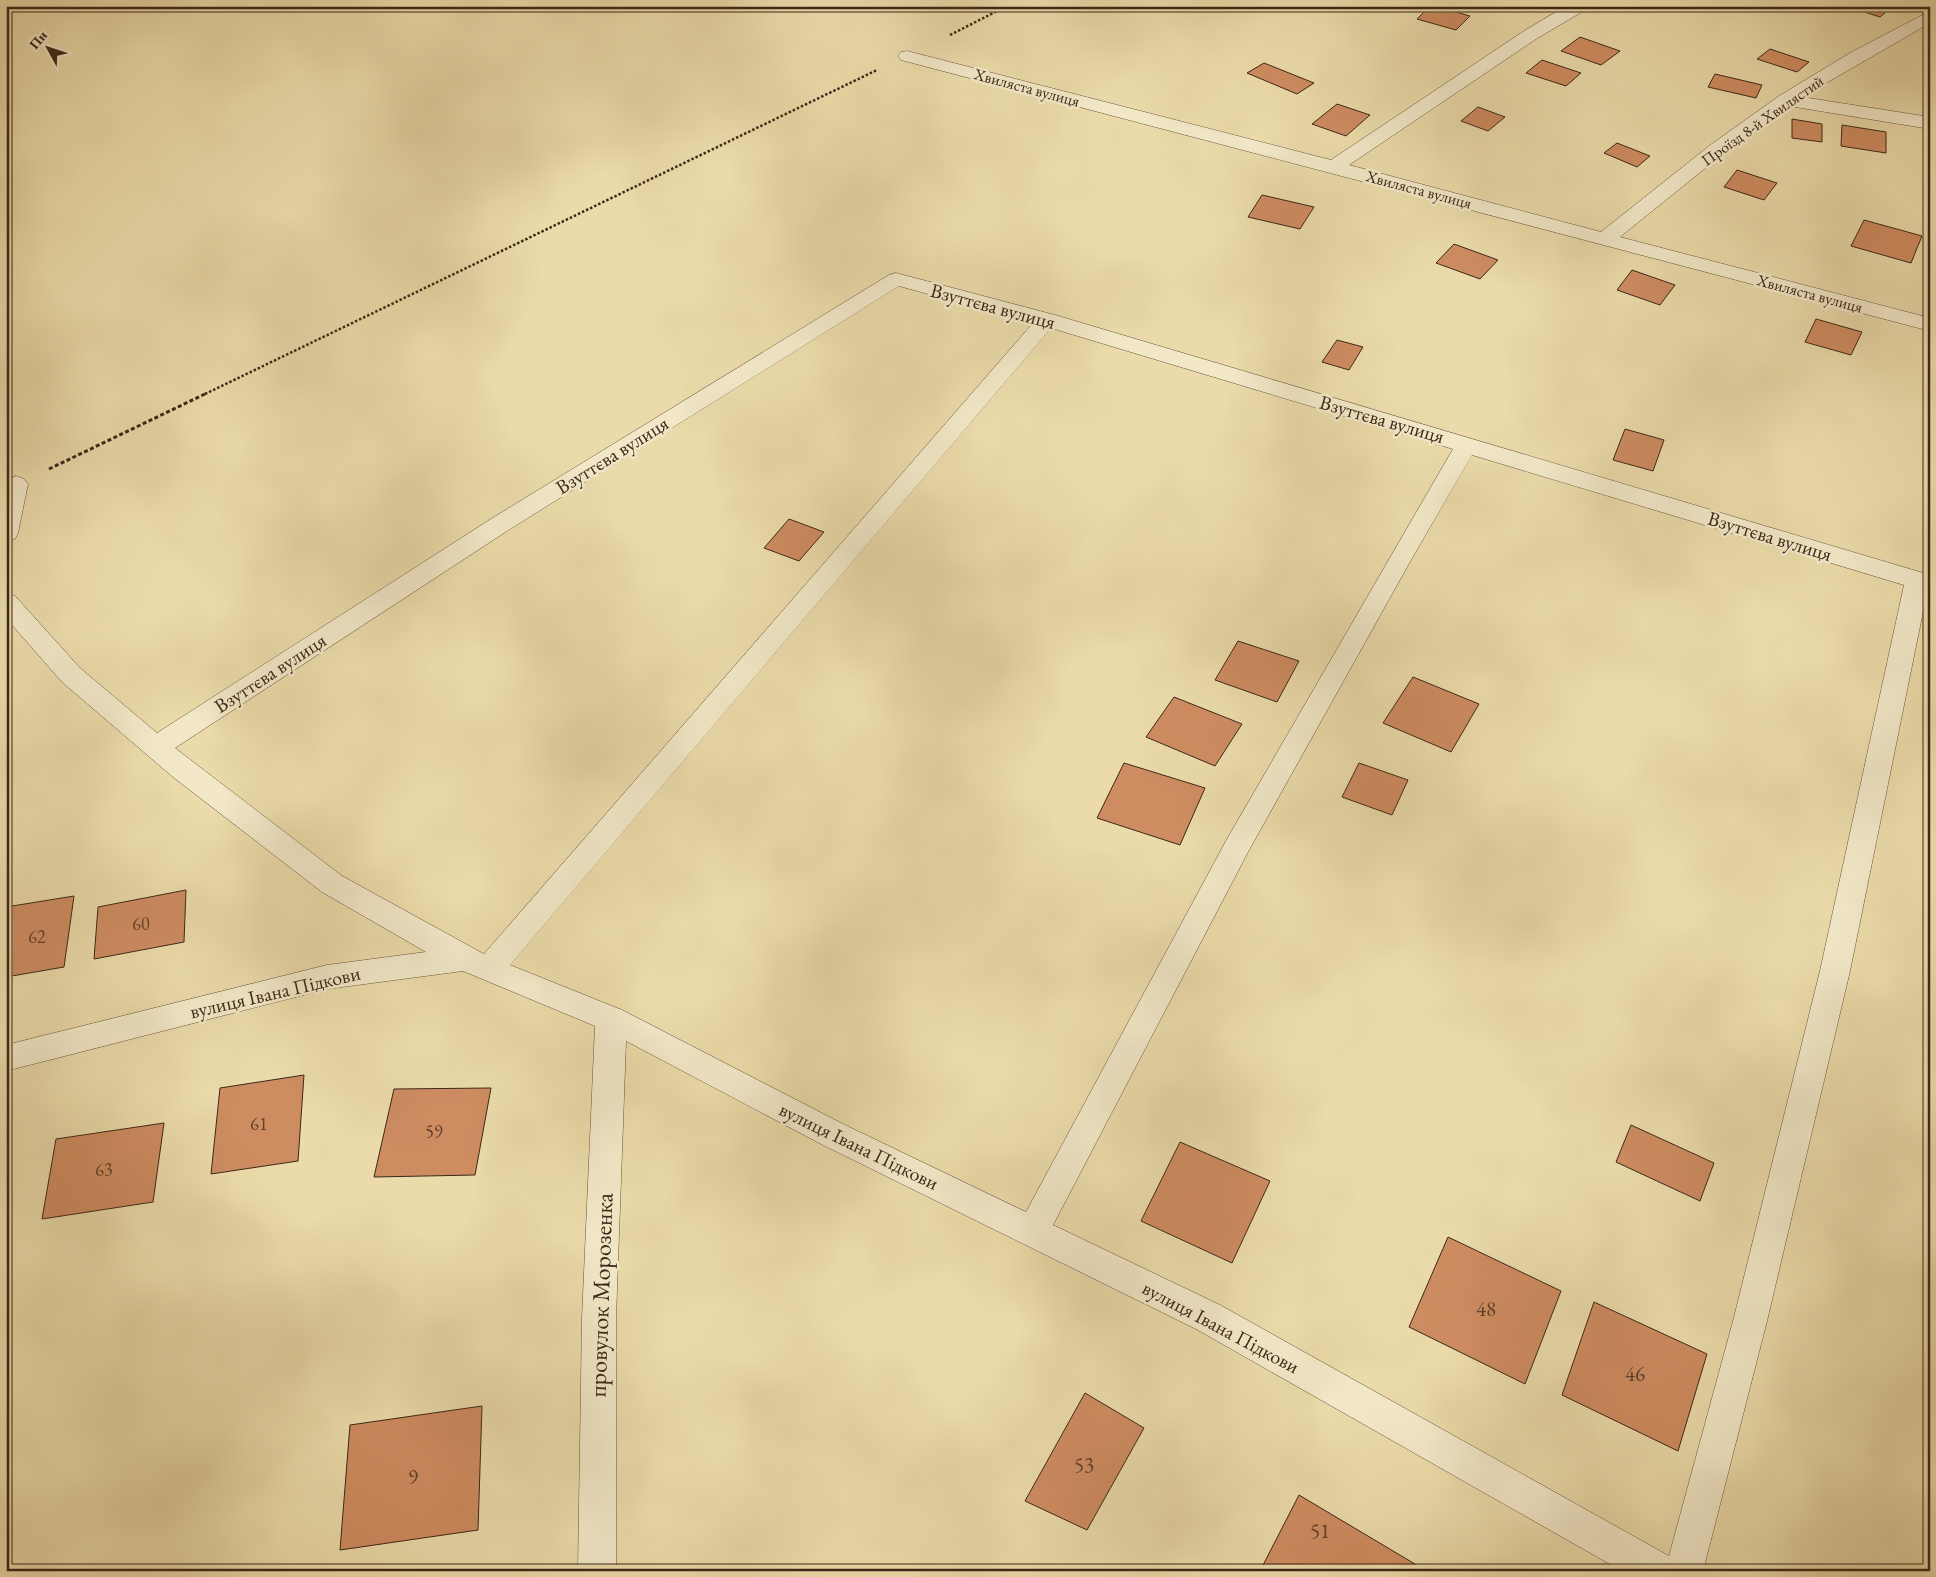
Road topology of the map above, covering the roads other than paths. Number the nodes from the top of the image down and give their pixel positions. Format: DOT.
graph roads {
  1 [pos="1579,6"];
  2 [pos="1930,16"];
  3 [pos="906,56"];
  4 [pos="1787,100"];
  5 [pos="1930,123"];
  6 [pos="1334,167"];
  7 [pos="1604,239"];
  8 [pos="1047,320"];
  9 [pos="1930,325"];
  10 [pos="1467,444"];
  11 [pos="16,484"];
  12 [pos="6,533"];
  13 [pos="1923,582"];
  14 [pos="6,602"];
  15 [pos="156,747"];
  16 [pos="476,964"];
  17 [pos="611,1019"];
  18 [pos="6,1058"];
  19 [pos="1033,1231"];
  20 [pos="597,1571"];
  21 [pos="1659,1571"];
  22 [pos="1684,1571"];
  1 -- 6 [label="street"];
  2 -- 4 [label="street, Проїзд 8-й Хвилястий"];
  3 -- 6 [label="street, Хвиляста вулиця"];
  4 -- 5 [label="street"];
  4 -- 7 [label="street, Проїзд 8-й Хвилястий"];
  6 -- 7 [label="street, Хвиляста вулиця"];
  7 -- 9 [label="street, Хвиляста вулиця"];
  8 -- 10 [label="street, Взуттєва вулиця"];
  8 -- 15 [label="street, Взуттєва вулиця"];
  8 -- 16 [label="street"];
  10 -- 13 [label="street, Взуттєва вулиця"];
  10 -- 19 [label="street"];
  11 -- 12 [label="street"];
  13 -- 22 [label="street"];
  14 -- 15 [label="street"];
  15 -- 16 [label="street"];
  16 -- 17 [label="street, вулиця Івана Підкови"];
  16 -- 18 [label="street, вулиця Івана Підкови"];
  17 -- 19 [label="street, вулиця Івана Підкови"];
  17 -- 20 [label="street, провулок Морозенка"];
  19 -- 21 [label="street, вулиця Івана Підкови"];
}
